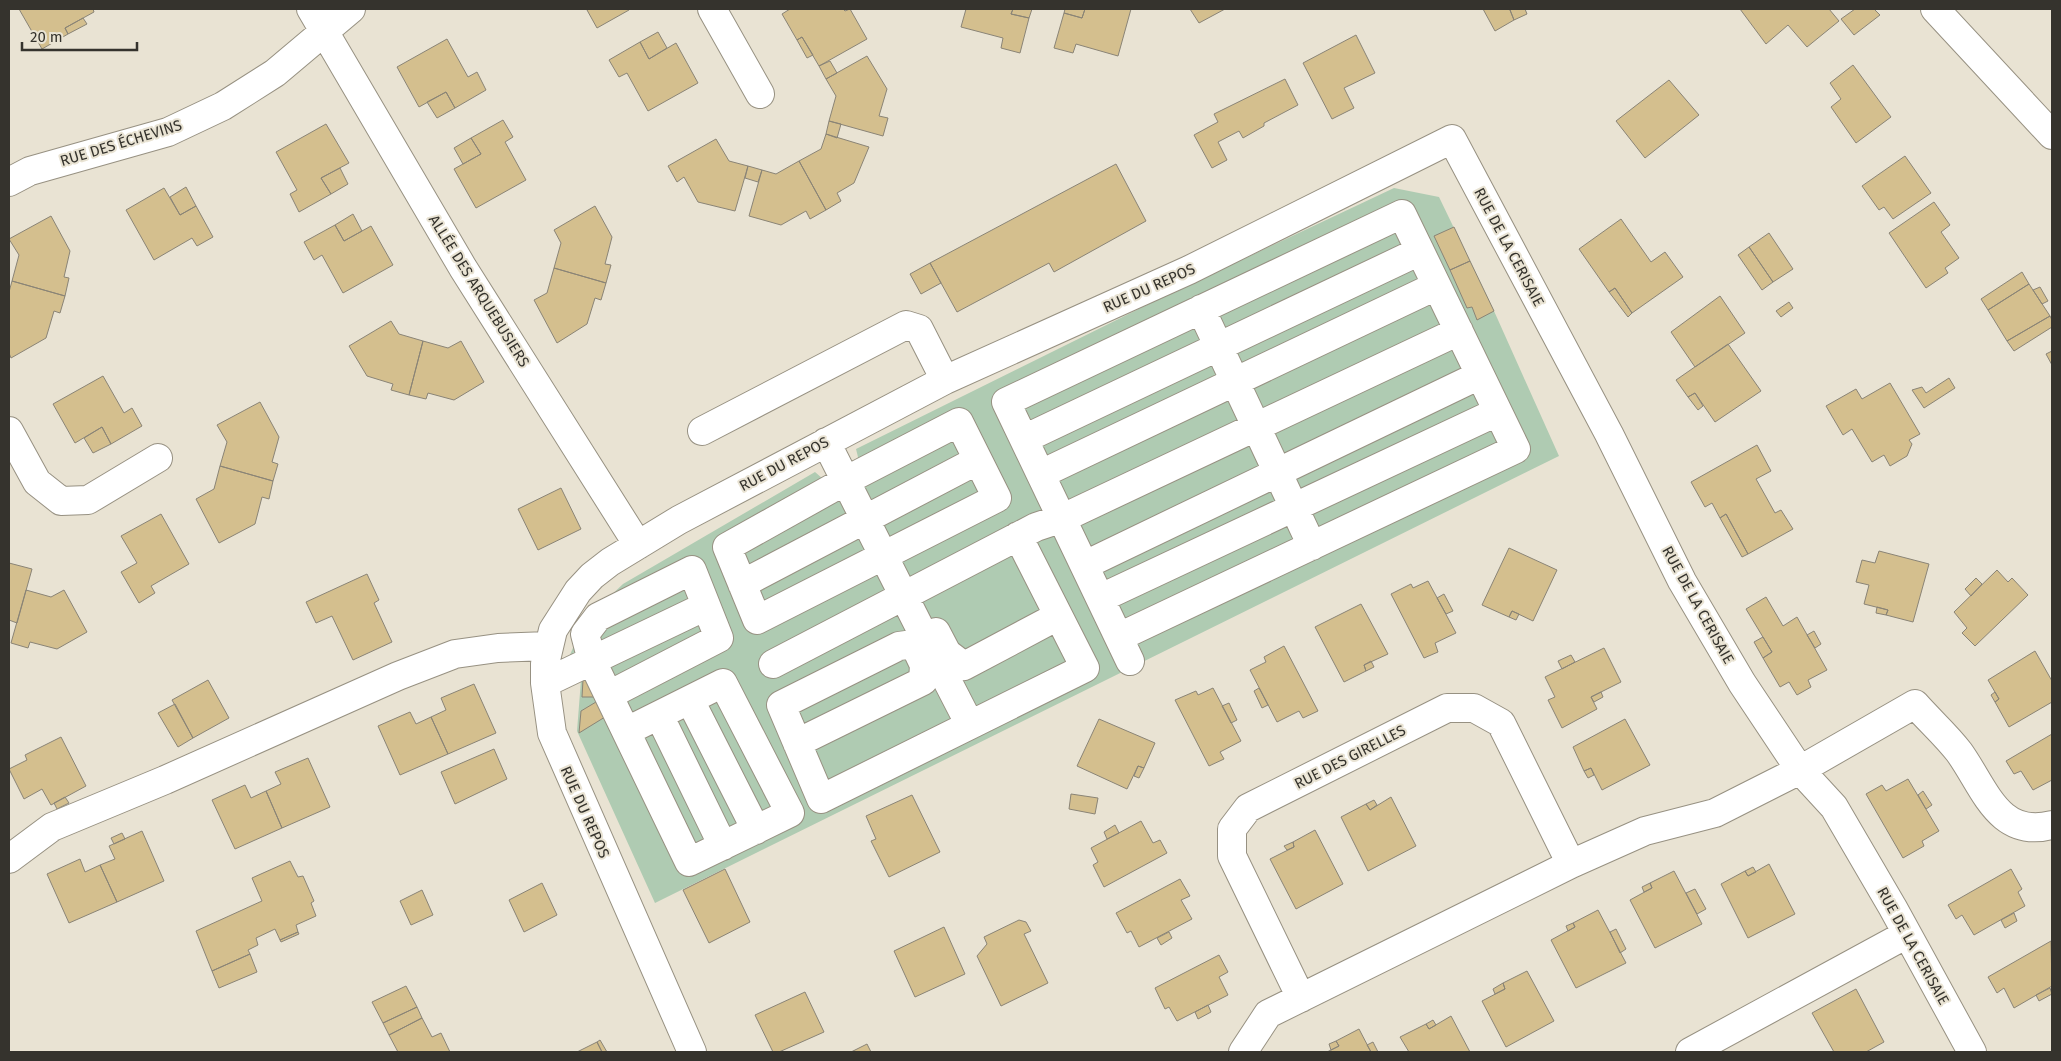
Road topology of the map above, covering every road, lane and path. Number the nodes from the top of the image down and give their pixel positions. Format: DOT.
graph roads {
  1 [pos="311,9"];
  2 [pos="351,9"];
  3 [pos="712,9"];
  4 [pos="1935,9"];
  5 [pos="324,33"];
  6 [pos="760,94"];
  7 [pos="2052,135"];
  8 [pos="1452,139"];
  9 [pos="9,182"];
  10 [pos="1420,251"];
  11 [pos="1436,286"];
  12 [pos="1201,309"];
  13 [pos="1459,331"];
  14 [pos="1219,346"];
  15 [pos="1480,375"];
  16 [pos="945,380"];
  17 [pos="1235,382"];
  18 [pos="1498,412"];
  19 [pos="1256,427"];
  20 [pos="702,431"];
  21 [pos="9,432"];
  22 [pos="1024,439"];
  23 [pos="826,442"];
  24 [pos="158,458"];
  25 [pos="978,460"];
  26 [pos="1278,472"];
  27 [pos="1041,474"];
  28 [pos="846,481"];
  29 [pos="1294,507"];
  30 [pos="1063,518"];
  31 [pos="866,520"];
  32 [pos="1018,536"];
  33 [pos="638,546"];
  34 [pos="1312,546"];
  35 [pos="884,556"];
  36 [pos="1085,565"];
  37 [pos="742,584"];
  38 [pos="904,596"];
  39 [pos="1100,598"];
  40 [pos="706,606"];
  41 [pos="1058,616"];
  42 [pos="548,646"];
  43 [pos="929,652"];
  44 [pos="592,661"];
  45 [pos="773,664"];
  46 [pos="544,683"];
  47 [pos="610,695"];
  48 [pos="690,700"];
  49 [pos="659,715"];
  50 [pos="970,725"];
  51 [pos="627,731"];
  52 [pos="797,743"];
  53 [pos="1800,770"];
  54 [pos="2052,825"];
  55 [pos="756,830"];
  56 [pos="723,846"];
  57 [pos="9,859"];
  58 [pos="1571,864"];
  59 [pos="1907,934"];
  60 [pos="1301,998"];
  61 [pos="692,1052"];
  62 [pos="1243,1052"];
  63 [pos="1690,1052"];
  64 [pos="1972,1052"];
  1 -- 5 [label="street, ALLÉE DES ARQUEBUSIERS"];
  2 -- 5 [label="street, RUE DES ÉCHEVINS"];
  3 -- 6 [label="street"];
  4 -- 7 [label="street"];
  5 -- 9 [label="street, RUE DES ÉCHEVINS"];
  5 -- 33 [label="street, ALLÉE DES ARQUEBUSIERS"];
  8 -- 16 [label="street, RUE DU REPOS"];
  8 -- 53 [label="street, RUE DE LA CERISAIE"];
  10 -- 11 [label="street"];
  10 -- 12 [label="street"];
  10 -- 14 [label="street"];
  11 -- 13 [label="street"];
  11 -- 17 [label="street"];
  12 -- 14 [label="street"];
  12 -- 22 [label="street"];
  13 -- 15 [label="street"];
  13 -- 19 [label="street"];
  14 -- 17 [label="street"];
  14 -- 22 [label="street"];
  15 -- 18 [label="street"];
  15 -- 26 [label="street"];
  16 -- 20 [label="street"];
  16 -- 23 [label="street, RUE DU REPOS"];
  17 -- 19 [label="street"];
  17 -- 27 [label="street"];
  18 -- 29 [label="street"];
  18 -- 34 [label="street"];
  19 -- 26 [label="street"];
  19 -- 30 [label="street"];
  21 -- 24 [label="street"];
  22 -- 27 [label="street"];
  23 -- 28 [label="street"];
  23 -- 33 [label="street, RUE DU REPOS"];
  25 -- 28 [label="street"];
  25 -- 31 [label="street"];
  25 -- 35 [label="street"];
  26 -- 29 [label="street"];
  26 -- 36 [label="street"];
  27 -- 30 [label="street"];
  28 -- 31 [label="street"];
  28 -- 37 [label="street"];
  29 -- 34 [label="street"];
  29 -- 39 [label="street"];
  30 -- 32 [label="street"];
  30 -- 36 [label="street"];
  31 -- 35 [label="street"];
  31 -- 37 [label="street"];
  32 -- 38 [label="street"];
  32 -- 41 [label="street"];
  33 -- 42 [label="street, RUE DU REPOS"];
  34 -- 39 [label="street"];
  35 -- 37 [label="street"];
  35 -- 38 [label="street"];
  36 -- 39 [label="street"];
  38 -- 43 [label="street"];
  38 -- 45 [label="street"];
  40 -- 44 [label="street"];
  40 -- 44 [label="street"];
  40 -- 47 [label="street"];
  41 -- 43 [label="street"];
  41 -- 50 [label="street"];
  42 -- 46 [label="street, RUE DU REPOS"];
  42 -- 57 [label="street"];
  43 -- 50 [label="street"];
  43 -- 52 [label="street"];
  43 -- 52 [label="street"];
  44 -- 46 [label="street"];
  44 -- 47 [label="street"];
  46 -- 61 [label="street, RUE DU REPOS"];
  47 -- 51 [label="street"];
  48 -- 49 [label="street"];
  48 -- 55 [label="street"];
  48 -- 55 [label="street"];
  49 -- 51 [label="street"];
  49 -- 56 [label="street"];
  50 -- 52 [label="street"];
  51 -- 56 [label="street"];
  53 -- 54 [label="street"];
  53 -- 58 [label="street"];
  53 -- 59 [label="street, RUE DE LA CERISAIE"];
  55 -- 56 [label="street"];
  58 -- 60 [label="street"];
  58 -- 60 [label="street, RUE DES GIRELLES"];
  59 -- 63 [label="street"];
  59 -- 64 [label="street, RUE DE LA CERISAIE"];
  60 -- 62 [label="street"];
}
